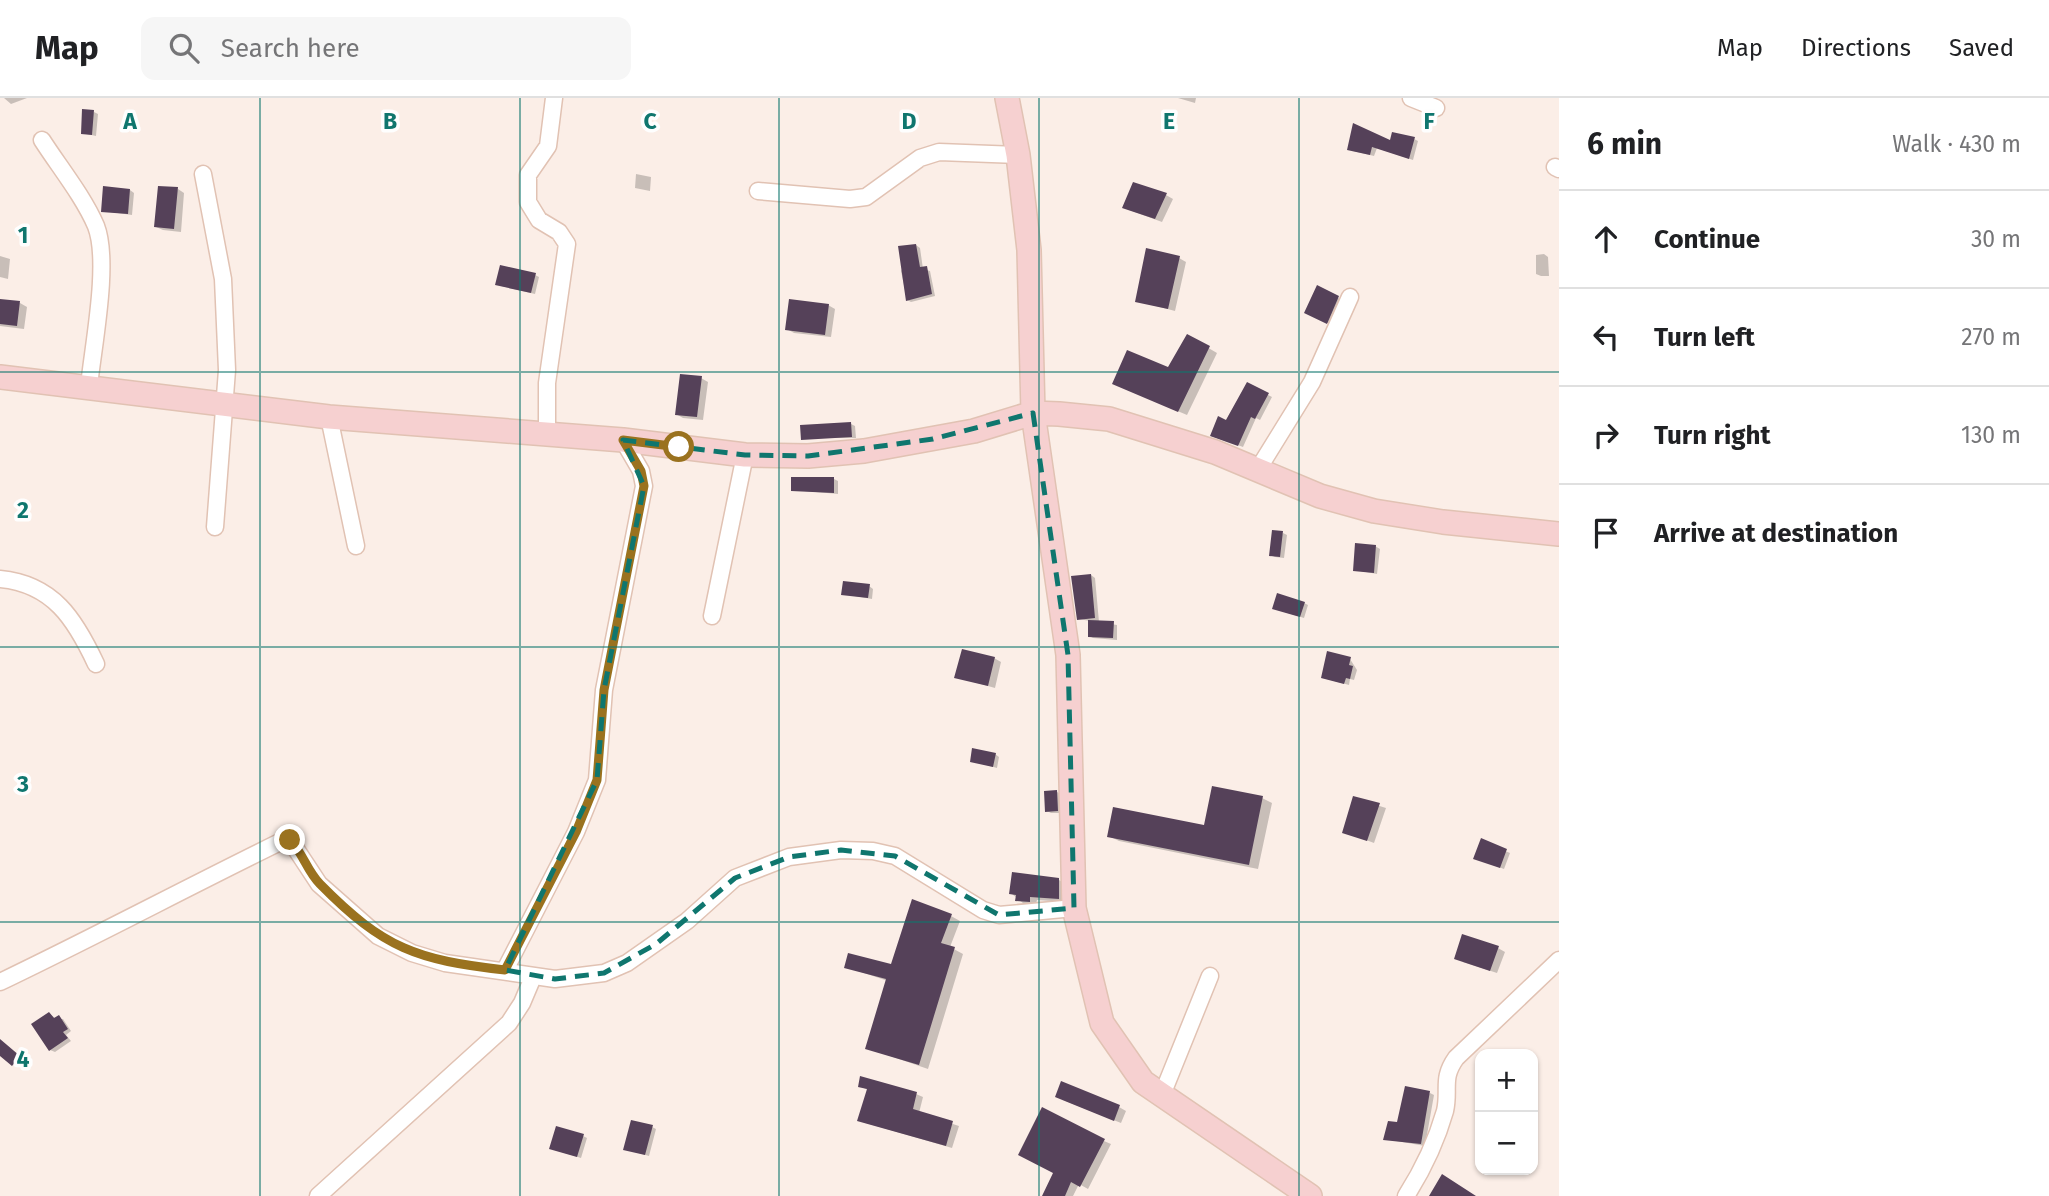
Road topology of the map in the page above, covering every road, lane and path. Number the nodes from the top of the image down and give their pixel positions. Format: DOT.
graph roads {
  1 [pos="555,98"];
  2 [pos="1007,98"];
  3 [pos="1410,98"];
  4 [pos="1436,108"];
  5 [pos="42,140"];
  6 [pos="1018,155"];
  7 [pos="204,173"];
  8 [pos="758,191"];
  9 [pos="1350,297"];
  10 [pos="0,377"];
  11 [pos="89,386"];
  12 [pos="227,403"];
  13 [pos="1033,413"];
  14 [pos="329,417"];
  15 [pos="547,434"];
  16 [pos="623,440"];
  17 [pos="745,455"];
  18 [pos="1257,471"];
  19 [pos="215,527"];
  20 [pos="1559,534"];
  21 [pos="356,545"];
  22 [pos="0,579"];
  23 [pos="712,616"];
  24 [pos="96,664"];
  25 [pos="1074,908"];
  26 [pos="1559,960"];
  27 [pos="505,970"];
  28 [pos="1210,976"];
  29 [pos="533,977"];
  30 [pos="0,982"];
  31 [pos="1162,1095"];
  32 [pos="318,1196"];
  33 [pos="1310,1196"];
  34 [pos="1406,1196"];
  1 -- 15 [label="street"];
  2 -- 6 [label="street"];
  3 -- 4 [label="street"];
  5 -- 11 [label="street"];
  6 -- 8 [label="street"];
  6 -- 13 [label="street"];
  7 -- 12 [label="street"];
  9 -- 18 [label="street"];
  10 -- 11 [label="street"];
  11 -- 12 [label="street"];
  12 -- 14 [label="street"];
  12 -- 19 [label="street"];
  13 -- 17 [label="street"];
  13 -- 18 [label="street"];
  13 -- 25 [label="street"];
  14 -- 15 [label="street"];
  14 -- 21 [label="street"];
  15 -- 16 [label="street"];
  16 -- 17 [label="street"];
  16 -- 27 [label="street"];
  17 -- 23 [label="street"];
  18 -- 20 [label="street"];
  22 -- 24 [label="street"];
  25 -- 29 [label="street"];
  25 -- 31 [label="street"];
  26 -- 34 [label="street"];
  27 -- 29 [label="street"];
  27 -- 30 [label="street"];
  28 -- 31 [label="street"];
  29 -- 32 [label="street"];
  31 -- 33 [label="street"];
}
